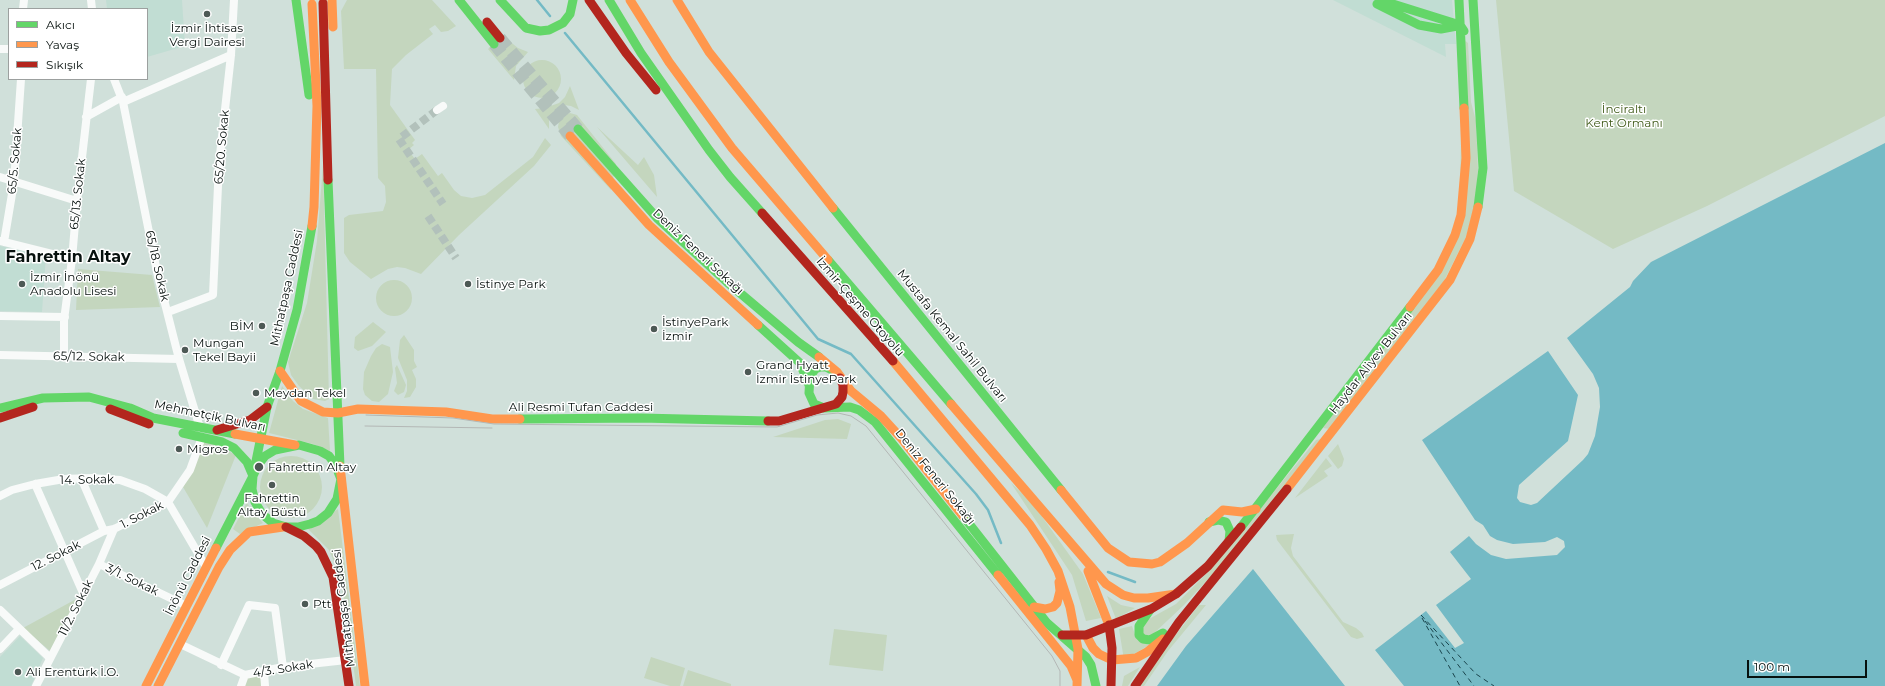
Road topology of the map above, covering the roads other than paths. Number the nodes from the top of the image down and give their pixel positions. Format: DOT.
graph roads {
  1 [pos="234,0"];
  2 [pos="296,0"];
  3 [pos="332,0"];
  4 [pos="459,0"];
  5 [pos="467,0"];
  6 [pos="500,0"];
  7 [pos="573,0"];
  8 [pos="589,0"];
  9 [pos="609,0"];
  10 [pos="630,0"];
  11 [pos="677,0"];
  12 [pos="1380,0"];
  13 [pos="1458,0"];
  14 [pos="323,3"];
  15 [pos="1474,3"];
  16 [pos="312,4"];
  17 [pos="1460,25"];
  18 [pos="334,39"];
  19 [pos="231,55"];
  20 [pos="21,80"];
  21 [pos="91,80"];
  22 [pos="114,80"];
  23 [pos="335,84"];
  24 [pos="122,99"];
  25 [pos="1479,110"];
  26 [pos="86,117"];
  27 [pos="578,129"];
  28 [pos="570,136"];
  29 [pos="709,150"];
  30 [pos="0,177"];
  31 [pos="14,182"];
  32 [pos="77,201"];
  33 [pos="314,207"];
  34 [pos="2,241"];
  35 [pos="331,250"];
  36 [pos="72,258"];
  37 [pos="168,312"];
  38 [pos="0,316"];
  39 [pos="65,317"];
  40 [pos="0,355"];
  41 [pos="64,357"];
  42 [pos="179,359"];
  43 [pos="280,371"];
  44 [pos="837,372"];
  45 [pos="809,385"];
  46 [pos="267,407"];
  47 [pos="0,408"];
  48 [pos="824,408"];
  49 [pos="338,414"];
  50 [pos="0,418"];
  51 [pos="217,430"];
  52 [pos="201,432"];
  53 [pos="260,439"];
  54 [pos="298,445"];
  55 [pos="253,476"];
  56 [pos="81,478"];
  57 [pos="341,479"];
  58 [pos="35,484"];
  59 [pos="0,496"];
  60 [pos="168,502"];
  61 [pos="1256,509"];
  62 [pos="1209,522"];
  63 [pos="286,527"];
  64 [pos="114,529"];
  65 [pos="104,531"];
  66 [pos="1229,541"];
  67 [pos="64,551"];
  68 [pos="1080,556"];
  69 [pos="99,564"];
  70 [pos="206,567"];
  71 [pos="1058,571"];
  72 [pos="0,585"];
  73 [pos="83,593"];
  74 [pos="1176,594"];
  75 [pos="187,606"];
  76 [pos="1034,606"];
  77 [pos="1151,609"];
  78 [pos="0,610"];
  79 [pos="1179,622"];
  80 [pos="1109,625"];
  81 [pos="19,629"];
  82 [pos="1062,635"];
  83 [pos="1086,635"];
  84 [pos="1076,636"];
  85 [pos="180,644"];
  86 [pos="0,649"];
  87 [pos="1078,649"];
  88 [pos="50,658"];
  89 [pos="346,660"];
  90 [pos="1112,660"];
  91 [pos="220,664"];
  92 [pos="283,667"];
  93 [pos="264,672"];
  94 [pos="245,675"];
  95 [pos="1077,683"];
  96 [pos="36,686"];
  97 [pos="146,686"];
  98 [pos="158,686"];
  99 [pos="241,686"];
  100 [pos="265,686"];
  101 [pos="349,686"];
  102 [pos="365,686"];
  103 [pos="1096,686"];
  104 [pos="1111,686"];
  105 [pos="1135,686"];
  1 -- 19 [label="street, 65/20. Sokak"];
  2 -- 33 [label="main road"];
  3 -- 18 [label="main road"];
  4 -- 5 [label="main road"];
  6 -- 7 [label="main road"];
  8 -- 29 [label="main road"];
  9 -- 29 [label="main road, İzmir-Çeşme Otoyolu"];
  10 -- 68 [label="main road, İzmir-Çeşme Otoyolu"];
  11 -- 62 [label="main road, Mustafa Kemal Sahil Bulvarı"];
  12 -- 17 [label="main road"];
  13 -- 17 [label="main road, Haydar Aliyev Bulvarı"];
  14 -- 35 [label="main road"];
  15 -- 17 [label="main road"];
  15 -- 25 [label="main road, Haydar Aliyev Bulvarı"];
  16 -- 33 [label="main road, Mithatpaşa Caddesi"];
  17 -- 25 [label="main road"];
  17 -- 61 [label="main road, Haydar Aliyev Bulvarı"];
  19 -- 24 [label="street"];
  19 -- 37 [label="street, 65/20. Sokak"];
  20 -- 31 [label="street, 65/5. Sokak"];
  21 -- 26 [label="street, 65/13. Sokak"];
  22 -- 24 [label="street"];
  23 -- 35 [label="main road"];
  24 -- 26 [label="street"];
  24 -- 37 [label="street, 65/18. Sokak"];
  25 -- 79 [label="main road, Haydar Aliyev Bulvarı"];
  26 -- 32 [label="street, 65/13. Sokak"];
  27 -- 44 [label="main road, Deniz Feneri Sokağı"];
  28 -- 45 [label="main road, Deniz Feneri Sokağı"];
  29 -- 71 [label="main road, İzmir-Çeşme Otoyolu"];
  30 -- 31 [label="street"];
  31 -- 32 [label="street"];
  31 -- 34 [label="street, 65/5. Sokak"];
  32 -- 36 [label="street, 65/13. Sokak"];
  33 -- 43 [label="main road, Mithatpaşa Caddesi"];
  34 -- 36 [label="street"];
  35 -- 49 [label="main road"];
  36 -- 39 [label="street, 65/13. Sokak"];
  37 -- 42 [label="street, 65/18. Sokak"];
  38 -- 39 [label="street"];
  39 -- 41 [label="street, 65/13. Sokak"];
  40 -- 41 [label="street, 65/12. Sokak"];
  41 -- 42 [label="street, 65/12. Sokak"];
  42 -- 52 [label="street, 65/18. Sokak"];
  43 -- 46 [label="main road, Mithatpaşa Caddesi"];
  43 -- 49 [label="main road"];
  44 -- 45 [label="main road"];
  44 -- 48 [label="main road"];
  44 -- 76 [label="main road, Deniz Feneri Sokağı"];
  45 -- 48 [label="main road, Deniz Feneri Sokağı"];
  46 -- 51 [label="main road"];
  46 -- 53 [label="main road, Mithatpaşa Caddesi"];
  47 -- 52 [label="main road, Mehmetçik Bulvarı"];
  48 -- 49 [label="main road, Ali Resmi Tufan Caddesi"];
  48 -- 95 [label="main road, Deniz Feneri Sokağı"];
  49 -- 57 [label="main road"];
  50 -- 52 [label="main road, Mehmetçik Bulvarı"];
  51 -- 52 [label="main road, Mehmetçik Bulvarı"];
  51 -- 53 [label="main road, Mehmetçik Bulvarı"];
  52 -- 55 [label="main road, Mehmetçik Bulvarı"];
  52 -- 60 [label="street, 1. Sokak"];
  53 -- 54 [label="main road, Mehmetçik Bulvarı"];
  53 -- 55 [label="main road, Mithatpaşa Caddesi"];
  54 -- 55 [label="main road"];
  54 -- 57 [label="main road"];
  55 -- 63 [label="main road"];
  55 -- 70 [label="main road, İnönü Caddesi"];
  56 -- 58 [label="street, 14. Sokak"];
  56 -- 60 [label="street, 14. Sokak"];
  56 -- 65 [label="street"];
  57 -- 63 [label="main road"];
  57 -- 102 [label="main road, Mithatpaşa Caddesi"];
  58 -- 59 [label="street, 14. Sokak"];
  58 -- 67 [label="street"];
  60 -- 64 [label="street, 1. Sokak"];
  60 -- 70 [label="street"];
  61 -- 62 [label="main road, Mustafa Kemal Sahil Bulvarı"];
  61 -- 66 [label="main road, Haydar Aliyev Bulvarı"];
  62 -- 66 [label="main road"];
  63 -- 85 [label="main road, İnönü Caddesi"];
  63 -- 89 [label="main road, Mithatpaşa Caddesi"];
  64 -- 65 [label="street, 12. Sokak"];
  64 -- 69 [label="street, 11/2. Sokak"];
  65 -- 67 [label="street, 12. Sokak"];
  66 -- 74 [label="main road, Haydar Aliyev Bulvarı"];
  67 -- 72 [label="street, 12. Sokak"];
  67 -- 73 [label="street"];
  68 -- 74 [label="main road"];
  68 -- 80 [label="main road"];
  69 -- 73 [label="street, 11/2. Sokak"];
  69 -- 75 [label="street, 3/1. Sokak"];
  70 -- 75 [label="main road, İnönü Caddesi"];
  71 -- 76 [label="main road"];
  71 -- 83 [label="main road"];
  71 -- 84 [label="main road, İzmir-Çeşme Otoyolu"];
  73 -- 88 [label="street, 11/2. Sokak"];
  74 -- 77 [label="main road, Haydar Aliyev Bulvarı"];
  75 -- 97 [label="main road, İnönü Caddesi"];
  76 -- 82 [label="main road, Deniz Feneri Sokağı"];
  77 -- 79 [label="main road"];
  77 -- 80 [label="main road, Haydar Aliyev Bulvarı"];
  78 -- 81 [label="street"];
  79 -- 90 [label="main road"];
  79 -- 105 [label="main road, Haydar Aliyev Bulvarı"];
  80 -- 83 [label="main road, Haydar Aliyev Bulvarı"];
  80 -- 90 [label="main road"];
  81 -- 86 [label="street"];
  81 -- 88 [label="street"];
  82 -- 84 [label="main road, Haydar Aliyev Bulvarı"];
  82 -- 87 [label="main road, Deniz Feneri Sokağı"];
  83 -- 84 [label="main road, Haydar Aliyev Bulvarı"];
  83 -- 87 [label="main road"];
  83 -- 90 [label="main road"];
  84 -- 87 [label="main road"];
  85 -- 91 [label="street, 4/3. Sokak"];
  85 -- 98 [label="main road, İnönü Caddesi"];
  87 -- 95 [label="main road"];
  87 -- 103 [label="main road, Deniz Feneri Sokağı"];
  88 -- 96 [label="street, 11/2. Sokak"];
  89 -- 92 [label="street, 4/3. Sokak"];
  89 -- 101 [label="main road, Mithatpaşa Caddesi"];
  90 -- 104 [label="main road"];
  91 -- 92 [label="street"];
  91 -- 94 [label="street, 4/3. Sokak"];
  92 -- 93 [label="street, 4/3. Sokak"];
  93 -- 94 [label="street, 4/3. Sokak"];
  93 -- 100 [label="street"];
  94 -- 99 [label="street"];
}
